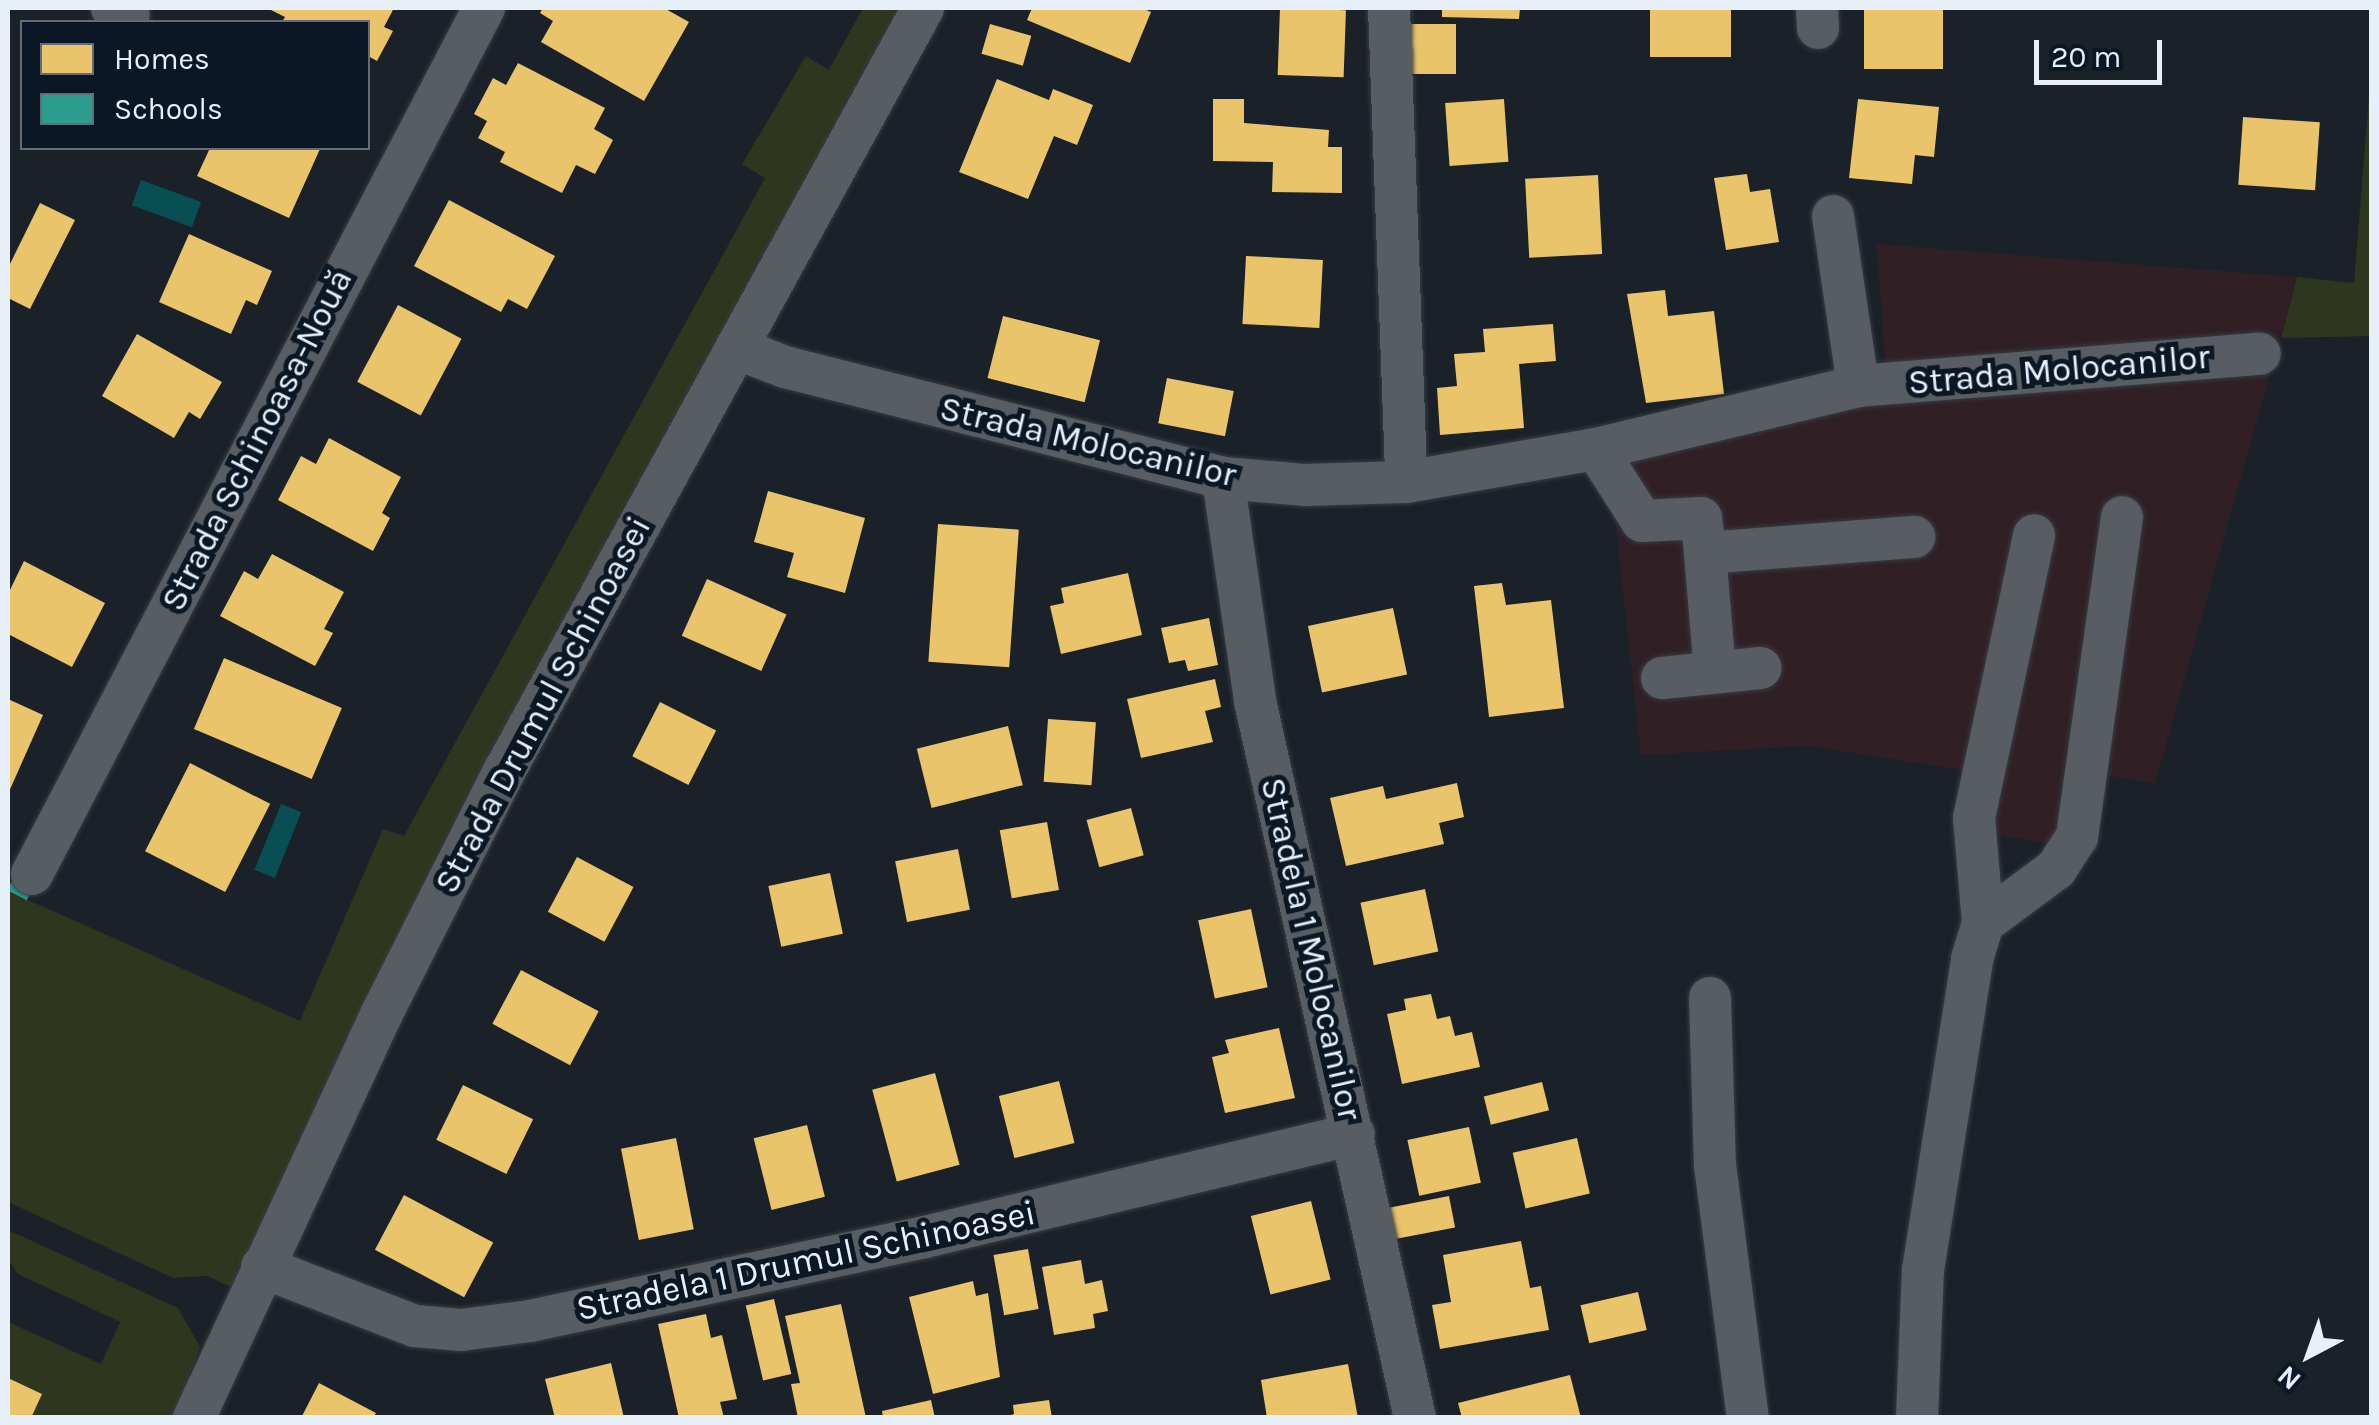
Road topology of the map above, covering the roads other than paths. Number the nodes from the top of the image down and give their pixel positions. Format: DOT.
graph roads {
  1 [pos="484,8"];
  2 [pos="923,8"];
  3 [pos="1389,8"];
  4 [pos="1833,216"];
  5 [pos="736,348"];
  6 [pos="2260,354"];
  7 [pos="1858,386"];
  8 [pos="1596,449"];
  9 [pos="1223,478"];
  10 [pos="1406,482"];
  11 [pos="2122,517"];
  12 [pos="2034,535"];
  13 [pos="1914,537"];
  14 [pos="1705,553"];
  15 [pos="1760,668"];
  16 [pos="1715,672"];
  17 [pos="1662,678"];
  18 [pos="32,874"];
  19 [pos="1983,923"];
  20 [pos="1710,998"];
  21 [pos="1354,1134"];
  22 [pos="262,1267"];
  23 [pos="194,1418"];
  24 [pos="1415,1418"];
  25 [pos="1748,1418"];
  26 [pos="1917,1418"];
  1 -- 18 [label="street, Strada Schinoasa-Nouă"];
  2 -- 5 [label="street, Strada Drumul Schinoasei"];
  3 -- 10 [label="street"];
  4 -- 7 [label="street, Strada Molocanilor"];
  5 -- 9 [label="street, Strada Molocanilor"];
  5 -- 22 [label="street, Strada Drumul Schinoasei"];
  6 -- 7 [label="street, Strada Molocanilor"];
  7 -- 8 [label="street, Strada Molocanilor"];
  8 -- 10 [label="street, Strada Molocanilor"];
  8 -- 14 [label="street"];
  9 -- 10 [label="street, Strada Molocanilor"];
  9 -- 21 [label="street, Stradela 1 Molocanilor"];
  11 -- 19 [label="street"];
  12 -- 19 [label="street"];
  13 -- 14 [label="street"];
  14 -- 16 [label="street"];
  15 -- 16 [label="street"];
  16 -- 17 [label="street"];
  19 -- 26 [label="street"];
  20 -- 25 [label="street"];
  21 -- 22 [label="street, Stradela 1 Drumul Schinoasei"];
  21 -- 24 [label="street, Stradela 1 Molocanilor"];
  22 -- 23 [label="street, Strada Drumul Schinoasei"];
}
